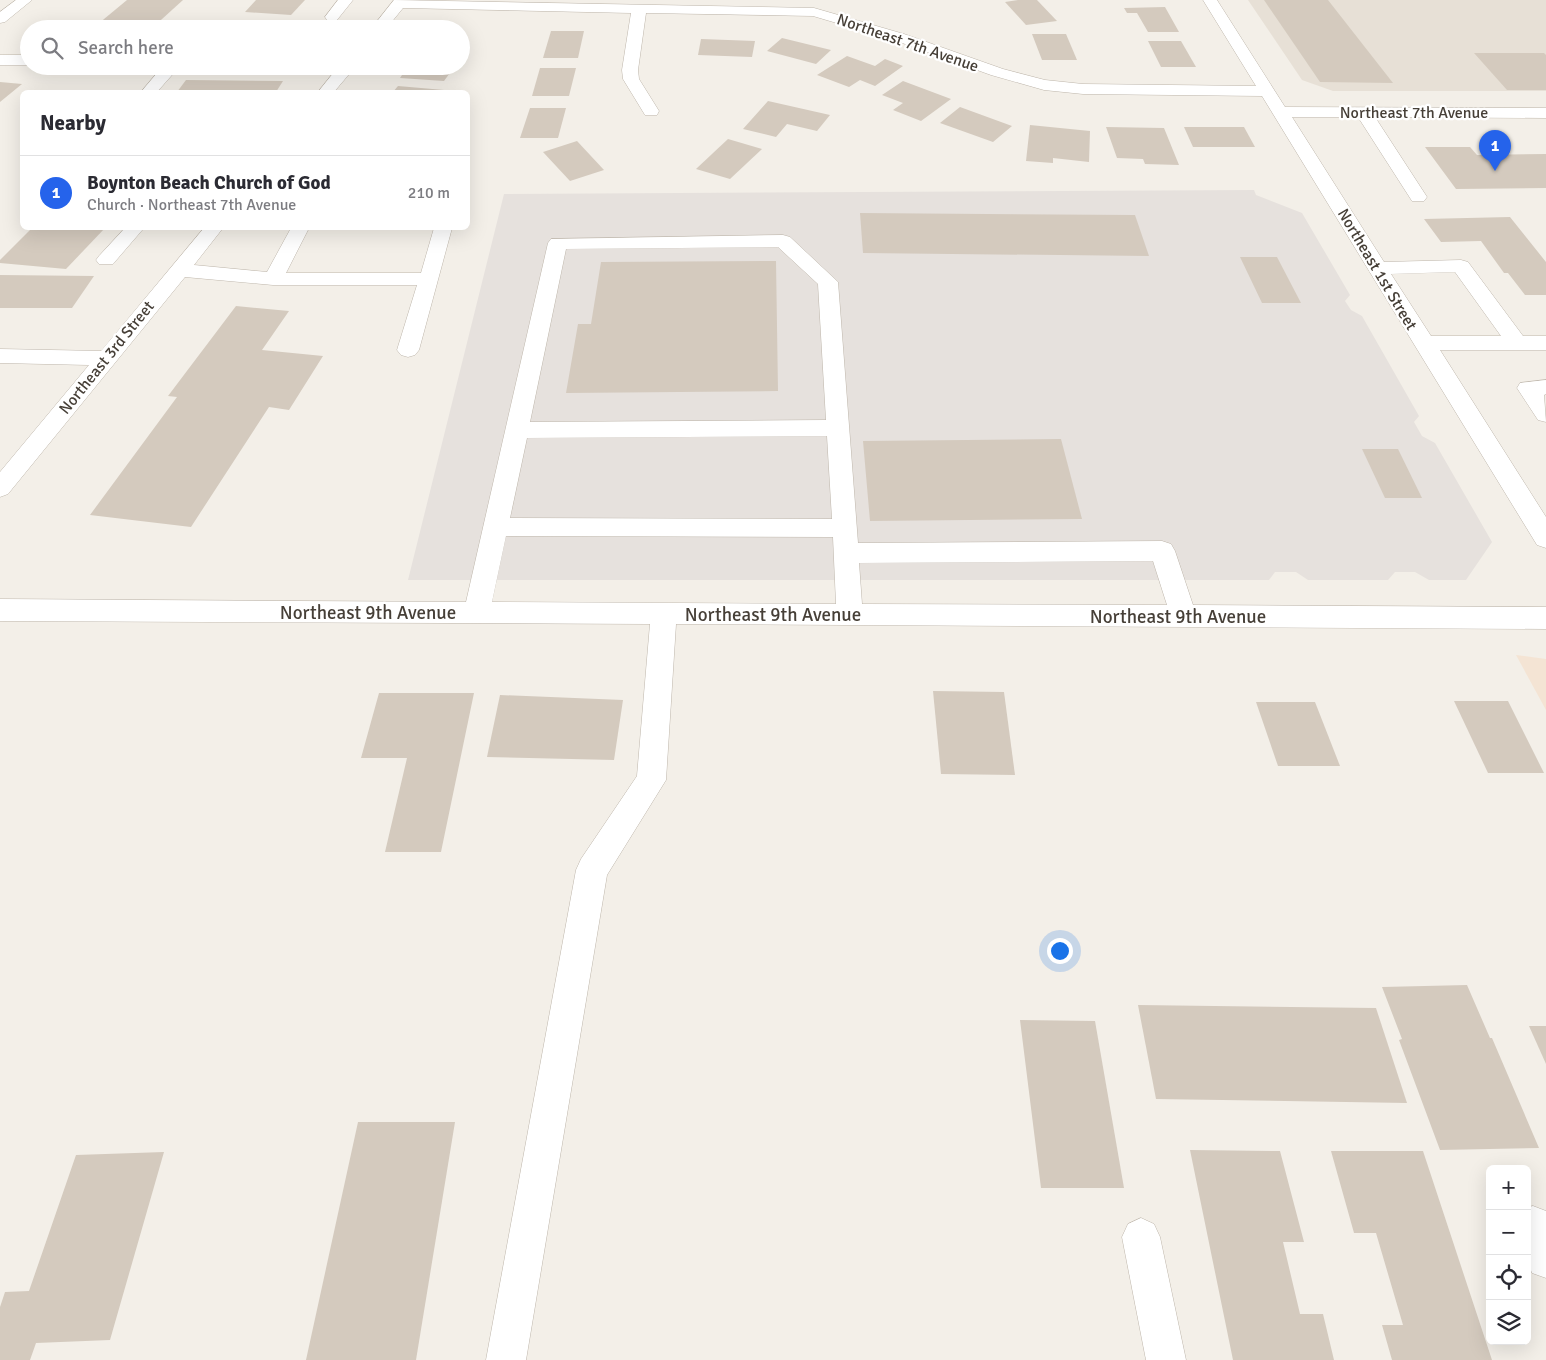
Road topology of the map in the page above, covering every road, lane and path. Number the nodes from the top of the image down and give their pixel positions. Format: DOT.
graph roads {
  1 [pos="25,0"];
  2 [pos="346,0"];
  3 [pos="1210,0"];
  4 [pos="400,2"];
  5 [pos="476,2"];
  6 [pos="560,4"];
  7 [pos="639,10"];
  8 [pos="332,17"];
  9 [pos="0,19"];
  10 [pos="385,20"];
  11 [pos="0,60"];
  12 [pos="20,60"];
  13 [pos="164,75"];
  14 [pos="340,75"];
  15 [pos="151,90"];
  16 [pos="328,90"];
  17 [pos="1266,91"];
  18 [pos="651,111"];
  19 [pos="1281,112"];
  20 [pos="1363,112"];
  21 [pos="1546,112"];
  22 [pos="1418,197"];
  23 [pos="134,230"];
  24 [pos="211,230"];
  25 [pos="299,230"];
  26 [pos="442,230"];
  27 [pos="106,260"];
  28 [pos="1377,268"];
  29 [pos="178,270"];
  30 [pos="273,279"];
  31 [pos="430,279"];
  32 [pos="1423,343"];
  33 [pos="1517,343"];
  34 [pos="1546,343"];
  35 [pos="408,350"];
  36 [pos="0,356"];
  37 [pos="105,358"];
  38 [pos="1546,387"];
  39 [pos="1546,414"];
  40 [pos="837,428"];
  41 [pos="517,430"];
  42 [pos="0,488"];
  43 [pos="496,527"];
  44 [pos="844,528"];
  45 [pos="1546,538"];
  46 [pos="846,553"];
  47 [pos="0,610"];
  48 [pos="477,612"];
  49 [pos="664,614"];
  50 [pos="850,614"];
  51 [pos="1183,616"];
  52 [pos="1546,618"];
  53 [pos="1141,1237"];
  54 [pos="506,1360"];
  55 [pos="1166,1360"];
  1 -- 9 [label="street"];
  2 -- 8 [label="street"];
  3 -- 17 [label="street, Northeast 1st Street"];
  4 -- 5 [label="street, Northeast 7th Avenue"];
  4 -- 10 [label="street"];
  5 -- 6 [label="street, Northeast 7th Avenue"];
  6 -- 7 [label="street, Northeast 7th Avenue"];
  7 -- 17 [label="street, Northeast 7th Avenue"];
  7 -- 18 [label="street"];
  11 -- 12 [label="street"];
  13 -- 15 [label="street"];
  14 -- 16 [label="street"];
  17 -- 19 [label="street, Northeast 1st Street"];
  19 -- 20 [label="street, Northeast 7th Avenue"];
  19 -- 28 [label="street, Northeast 1st Street"];
  20 -- 21 [label="street, Northeast 7th Avenue"];
  20 -- 22 [label="street"];
  23 -- 27 [label="street"];
  24 -- 29 [label="street, Northeast 3rd Street"];
  25 -- 30 [label="street"];
  26 -- 31 [label="street"];
  28 -- 32 [label="street, Northeast 1st Street"];
  28 -- 33 [label="street"];
  29 -- 30 [label="street"];
  29 -- 37 [label="street, Northeast 3rd Street"];
  30 -- 31 [label="street"];
  31 -- 35 [label="street"];
  32 -- 33 [label="street"];
  32 -- 45 [label="street, Northeast 1st Street"];
  33 -- 34 [label="street"];
  36 -- 37 [label="street"];
  37 -- 42 [label="street, Northeast 3rd Street"];
  38 -- 39 [label="street"];
  40 -- 41 [label="street"];
  40 -- 41 [label="street"];
  40 -- 44 [label="street"];
  41 -- 43 [label="street"];
  43 -- 44 [label="street"];
  43 -- 48 [label="street"];
  44 -- 46 [label="street"];
  46 -- 50 [label="street"];
  46 -- 51 [label="street"];
  47 -- 48 [label="street, Northeast 9th Avenue"];
  48 -- 49 [label="street, Northeast 9th Avenue"];
  49 -- 50 [label="street, Northeast 9th Avenue"];
  49 -- 54 [label="street"];
  50 -- 51 [label="street, Northeast 9th Avenue"];
  51 -- 52 [label="street, Northeast 9th Avenue"];
  53 -- 55 [label="street"];
}
